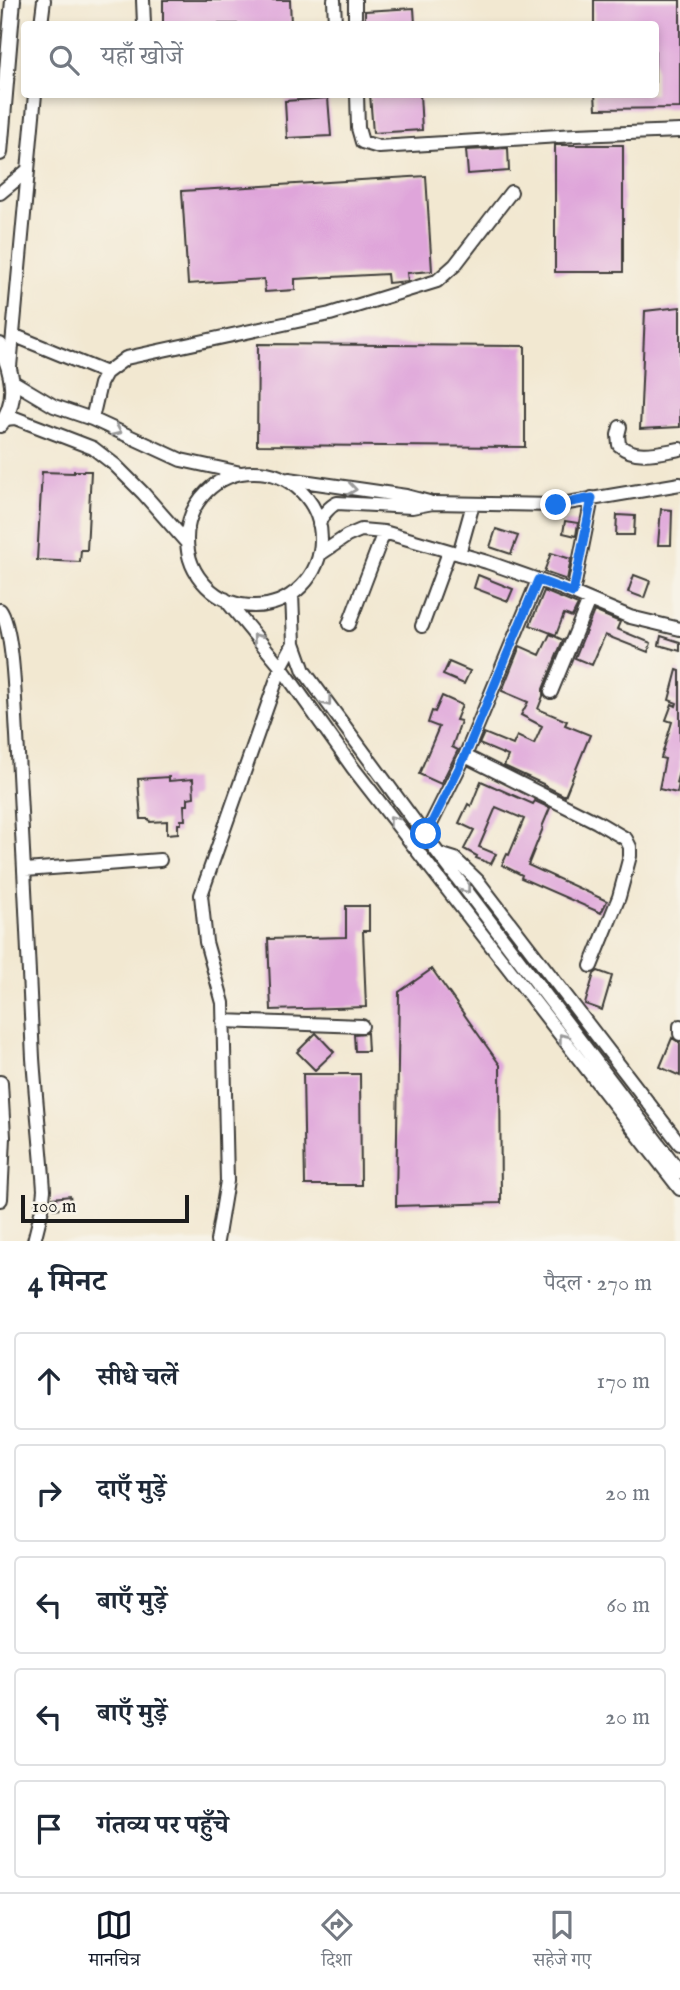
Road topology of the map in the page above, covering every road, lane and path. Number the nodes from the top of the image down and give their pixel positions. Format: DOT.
graph roads {
  1 [pos="13,0"];
  2 [pos="44,0"];
  3 [pos="143,0"];
  4 [pos="334,0"];
  5 [pos="355,0"];
  6 [pos="41,21"];
  7 [pos="144,21"];
  8 [pos="335,21"];
  9 [pos="355,21"];
  10 [pos="35,98"];
  11 [pos="357,98"];
  12 [pos="680,131"];
  13 [pos="0,153"];
  14 [pos="28,170"];
  15 [pos="511,192"];
  16 [pos="0,194"];
  17 [pos="13,335"];
  18 [pos="0,345"];
  19 [pos="106,373"];
  20 [pos="11,374"];
  21 [pos="92,419"];
  22 [pos="2,422"];
  23 [pos="620,428"];
  24 [pos="680,449"];
  25 [pos="241,472"];
  26 [pos="284,479"];
  27 [pos="680,484"];
  28 [pos="592,498"];
  29 [pos="433,503"];
  30 [pos="473,504"];
  31 [pos="319,524"];
  32 [pos="384,532"];
  33 [pos="187,543"];
  34 [pos="454,553"];
  35 [pos="319,555"];
  36 [pos="538,580"];
  37 [pos="573,593"];
  38 [pos="292,594"];
  39 [pos="225,599"];
  40 [pos="589,600"];
  41 [pos="0,610"];
  42 [pos="349,624"];
  43 [pos="422,626"];
  44 [pos="680,629"];
  45 [pos="294,643"];
  46 [pos="281,667"];
  47 [pos="551,692"];
  48 [pos="465,756"];
  49 [pos="426,834"];
  50 [pos="439,853"];
  51 [pos="160,860"];
  52 [pos="25,870"];
  53 [pos="591,965"];
  54 [pos="223,1021"];
  55 [pos="362,1026"];
  56 [pos="680,1026"];
  57 [pos="680,1034"];
  58 [pos="0,1083"];
  59 [pos="680,1144"];
  60 [pos="680,1172"];
  61 [pos="680,1189"];
  62 [pos="0,1199"];
  63 [pos="34,1241"];
  64 [pos="217,1241"];
  1 -- 13 [label="main road"];
  2 -- 6 [label="street"];
  3 -- 7 [label="street"];
  4 -- 8 [label="street"];
  5 -- 9 [label="street"];
  10 -- 14 [label="street"];
  11 -- 12 [label="street"];
  14 -- 16 [label="street"];
  14 -- 17 [label="street"];
  15 -- 19 [label="street"];
  17 -- 19 [label="street"];
  17 -- 20 [label="street"];
  18 -- 20 [label="main road"];
  19 -- 21 [label="street"];
  20 -- 21 [label="street"];
  20 -- 22 [label="main road"];
  21 -- 25 [label="street, one-way"];
  22 -- 33 [label="street"];
  23 -- 24 [label="street"];
  25 -- 26 [label="street"];
  25 -- 33 [label="street"];
  26 -- 29 [label="street, one-way"];
  26 -- 31 [label="street"];
  27 -- 28 [label="street"];
  28 -- 30 [label="street"];
  28 -- 37 [label="street"];
  29 -- 30 [label="street"];
  29 -- 31 [label="street"];
  30 -- 34 [label="street"];
  31 -- 35 [label="street"];
  32 -- 34 [label="street"];
  32 -- 35 [label="street"];
  32 -- 42 [label="street"];
  33 -- 39 [label="street"];
  34 -- 36 [label="street"];
  34 -- 43 [label="street"];
  35 -- 38 [label="street"];
  36 -- 37 [label="street"];
  36 -- 48 [label="street"];
  37 -- 40 [label="street"];
  38 -- 39 [label="street"];
  38 -- 45 [label="street"];
  46 -- 39 [label="street, one-way"];
  40 -- 44 [label="street"];
  40 -- 47 [label="street"];
  41 -- 52 [label="street"];
  45 -- 46 [label="street"];
  45 -- 49 [label="street, one-way"];
  46 -- 54 [label="street"];
  61 -- 46 [label="street, one-way"];
  48 -- 49 [label="street"];
  48 -- 53 [label="street"];
  49 -- 50 [label="street"];
  50 -- 59 [label="street"];
  50 -- 60 [label="street, one-way"];
  51 -- 52 [label="street"];
  52 -- 63 [label="street"];
  54 -- 55 [label="street"];
  54 -- 64 [label="street"];
  56 -- 57 [label="street"];
  58 -- 62 [label="main road"];
}
